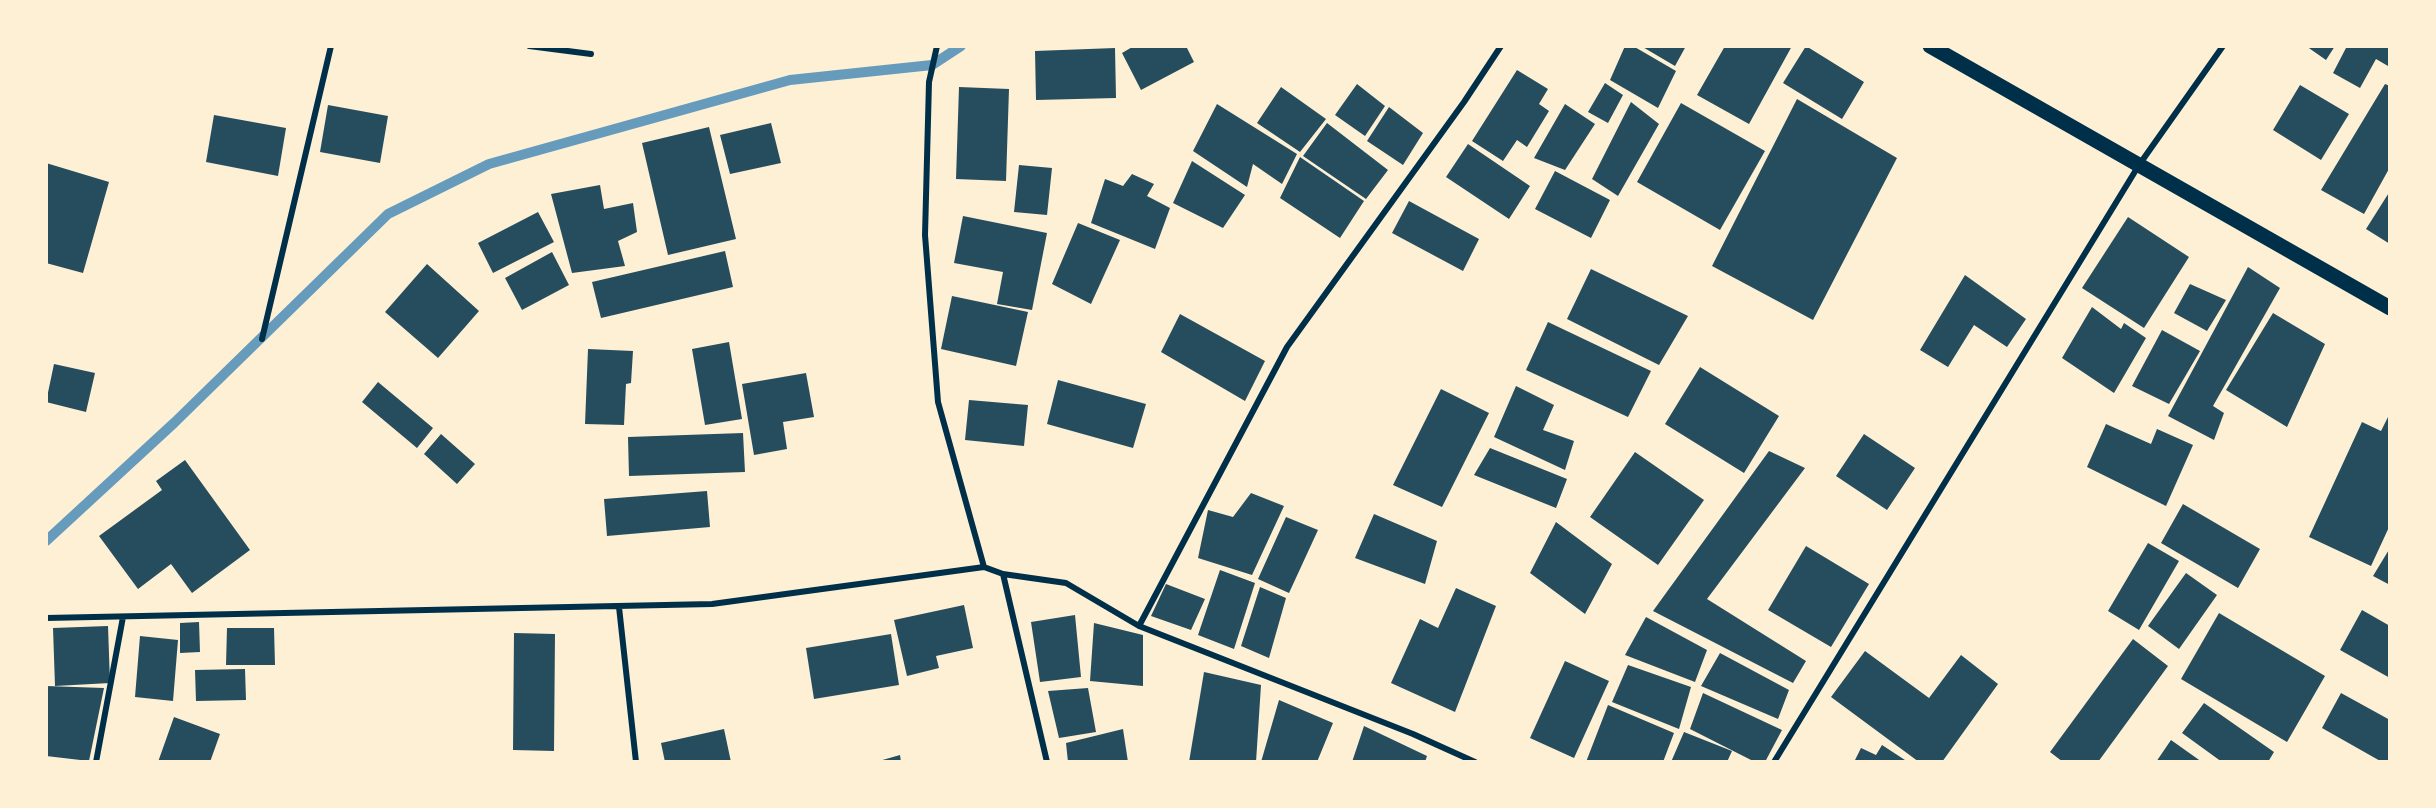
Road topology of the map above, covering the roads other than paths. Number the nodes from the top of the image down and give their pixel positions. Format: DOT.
graph roads {
  1 [pos="331,46"];
  2 [pos="529,46"];
  3 [pos="937,46"];
  4 [pos="1501,46"];
  5 [pos="1930,46"];
  6 [pos="2223,46"];
  7 [pos="591,54"];
  8 [pos="2139,165"];
  9 [pos="2390,308"];
  10 [pos="262,339"];
  11 [pos="984,567"];
  12 [pos="1003,574"];
  13 [pos="619,607"];
  14 [pos="123,617"];
  15 [pos="46,618"];
  16 [pos="1139,626"];
  17 [pos="96,762"];
  18 [pos="636,762"];
  19 [pos="1047,762"];
  20 [pos="1475,762"];
  21 [pos="1774,762"];
  1 -- 10 [label="street"];
  2 -- 7 [label="street"];
  3 -- 11 [label="street"];
  4 -- 16 [label="street"];
  5 -- 8 [label="main road"];
  6 -- 8 [label="street"];
  8 -- 9 [label="main road"];
  8 -- 21 [label="street"];
  11 -- 12 [label="street"];
  11 -- 13 [label="street"];
  12 -- 16 [label="street"];
  12 -- 19 [label="street"];
  13 -- 14 [label="street"];
  13 -- 18 [label="street"];
  14 -- 15 [label="street"];
  14 -- 17 [label="street"];
  16 -- 20 [label="street"];
}
